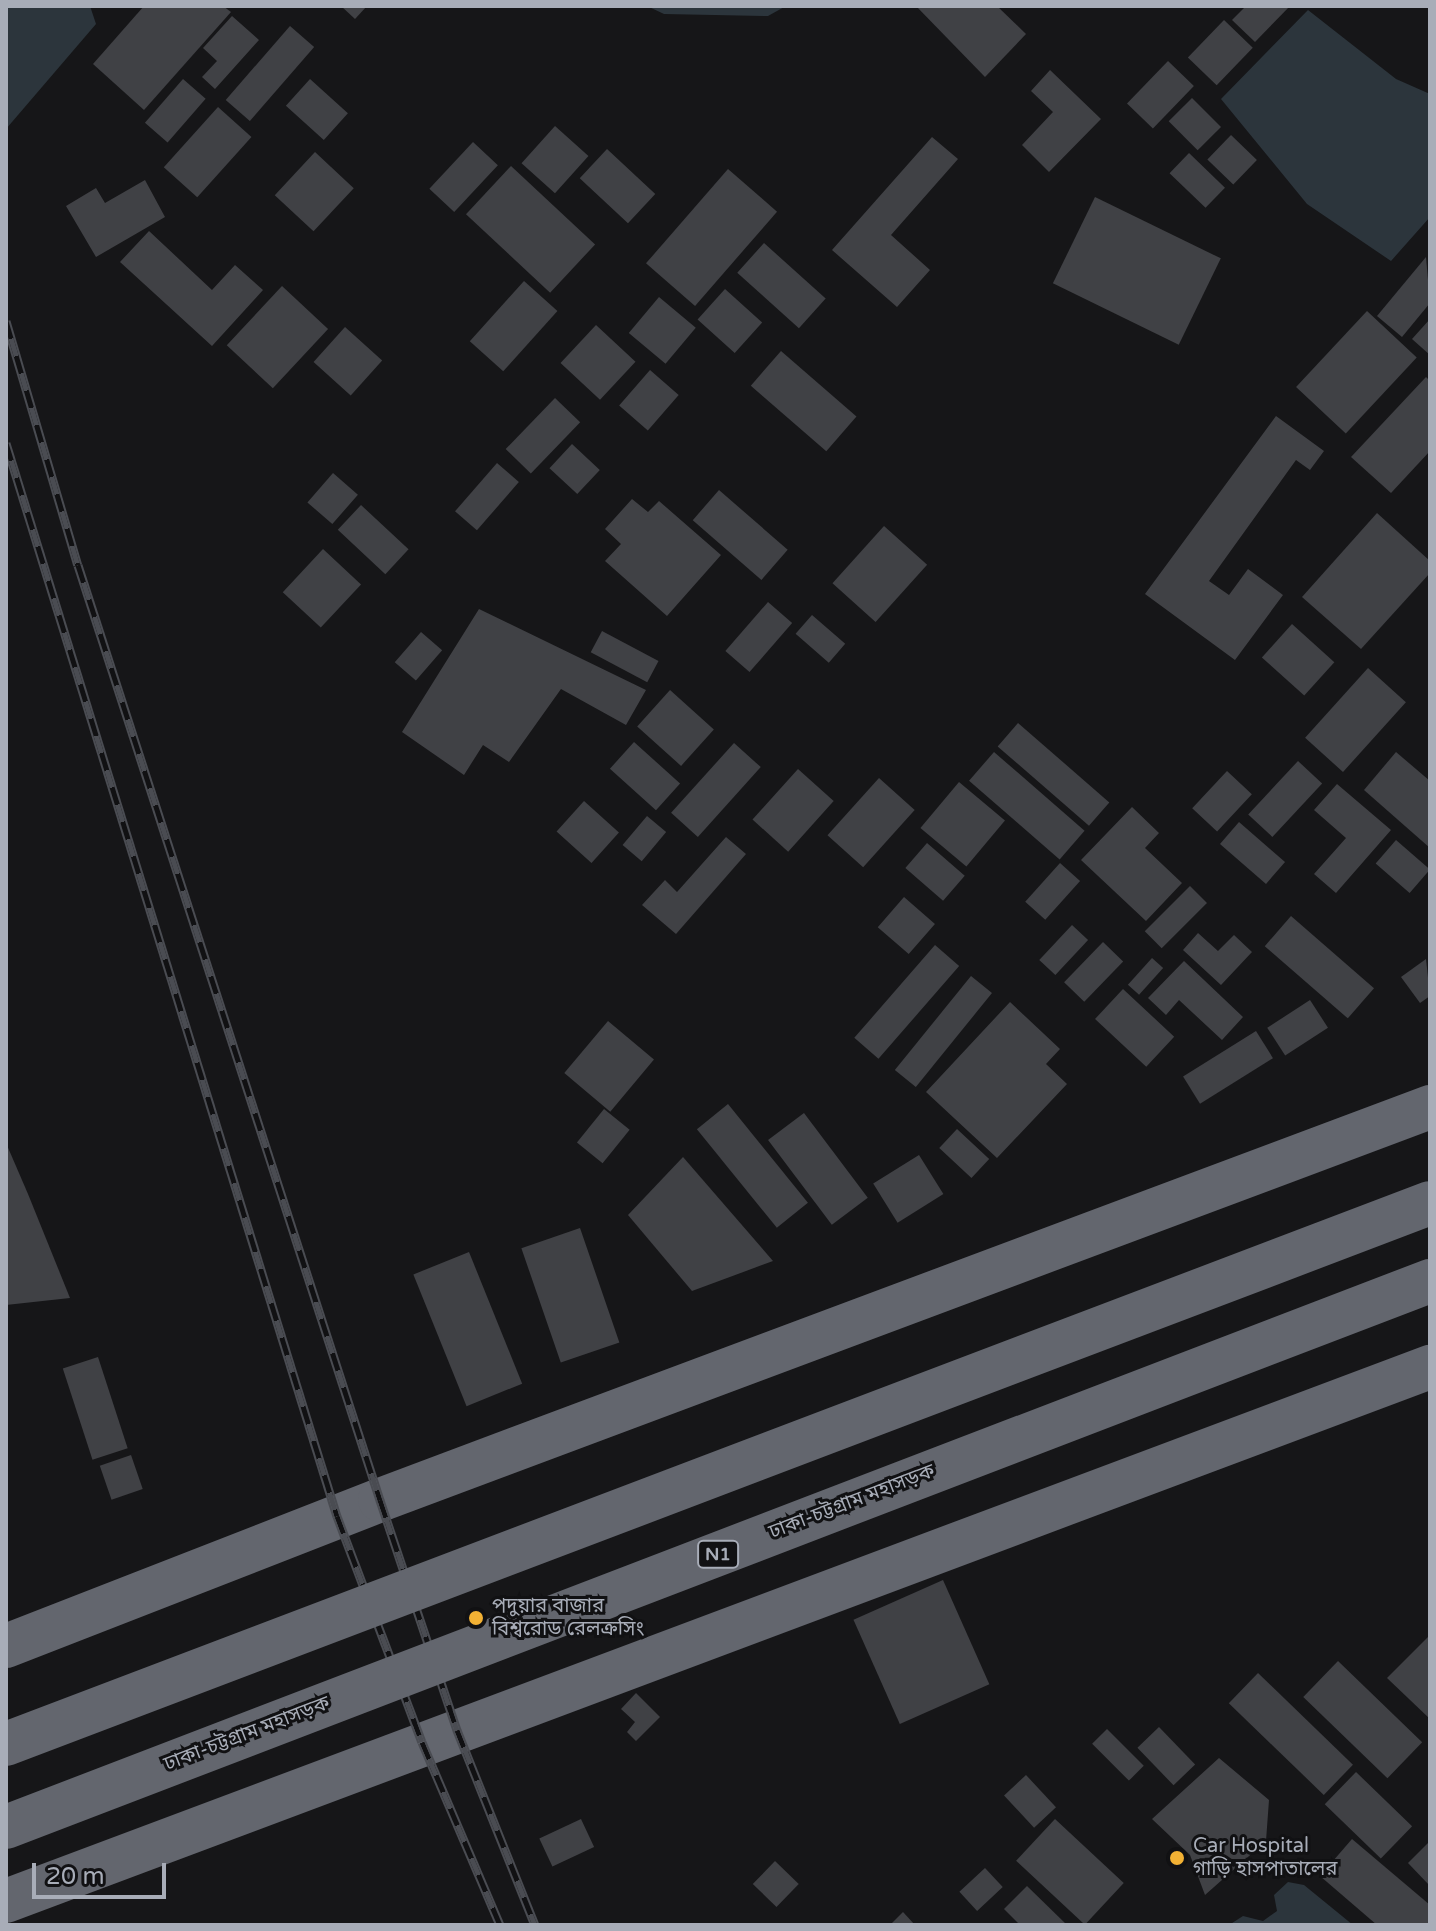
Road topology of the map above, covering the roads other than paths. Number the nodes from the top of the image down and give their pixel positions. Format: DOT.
graph roads {
  1 [pos="1430,1107"];
  2 [pos="1430,1203"];
  3 [pos="1430,1281"];
  4 [pos="1430,1367"];
  5 [pos="6,1646"];
  6 [pos="6,1744"];
  7 [pos="6,1827"];
  8 [pos="6,1901"];
  1 -- 5 [label="highway"];
  2 -- 6 [label="highway, bridge"];
  3 -- 7 [label="highway, ঢাকা-চট্টগ্রাম মহাসড়ক / N1, bridge"];
  4 -- 8 [label="highway"];
}
